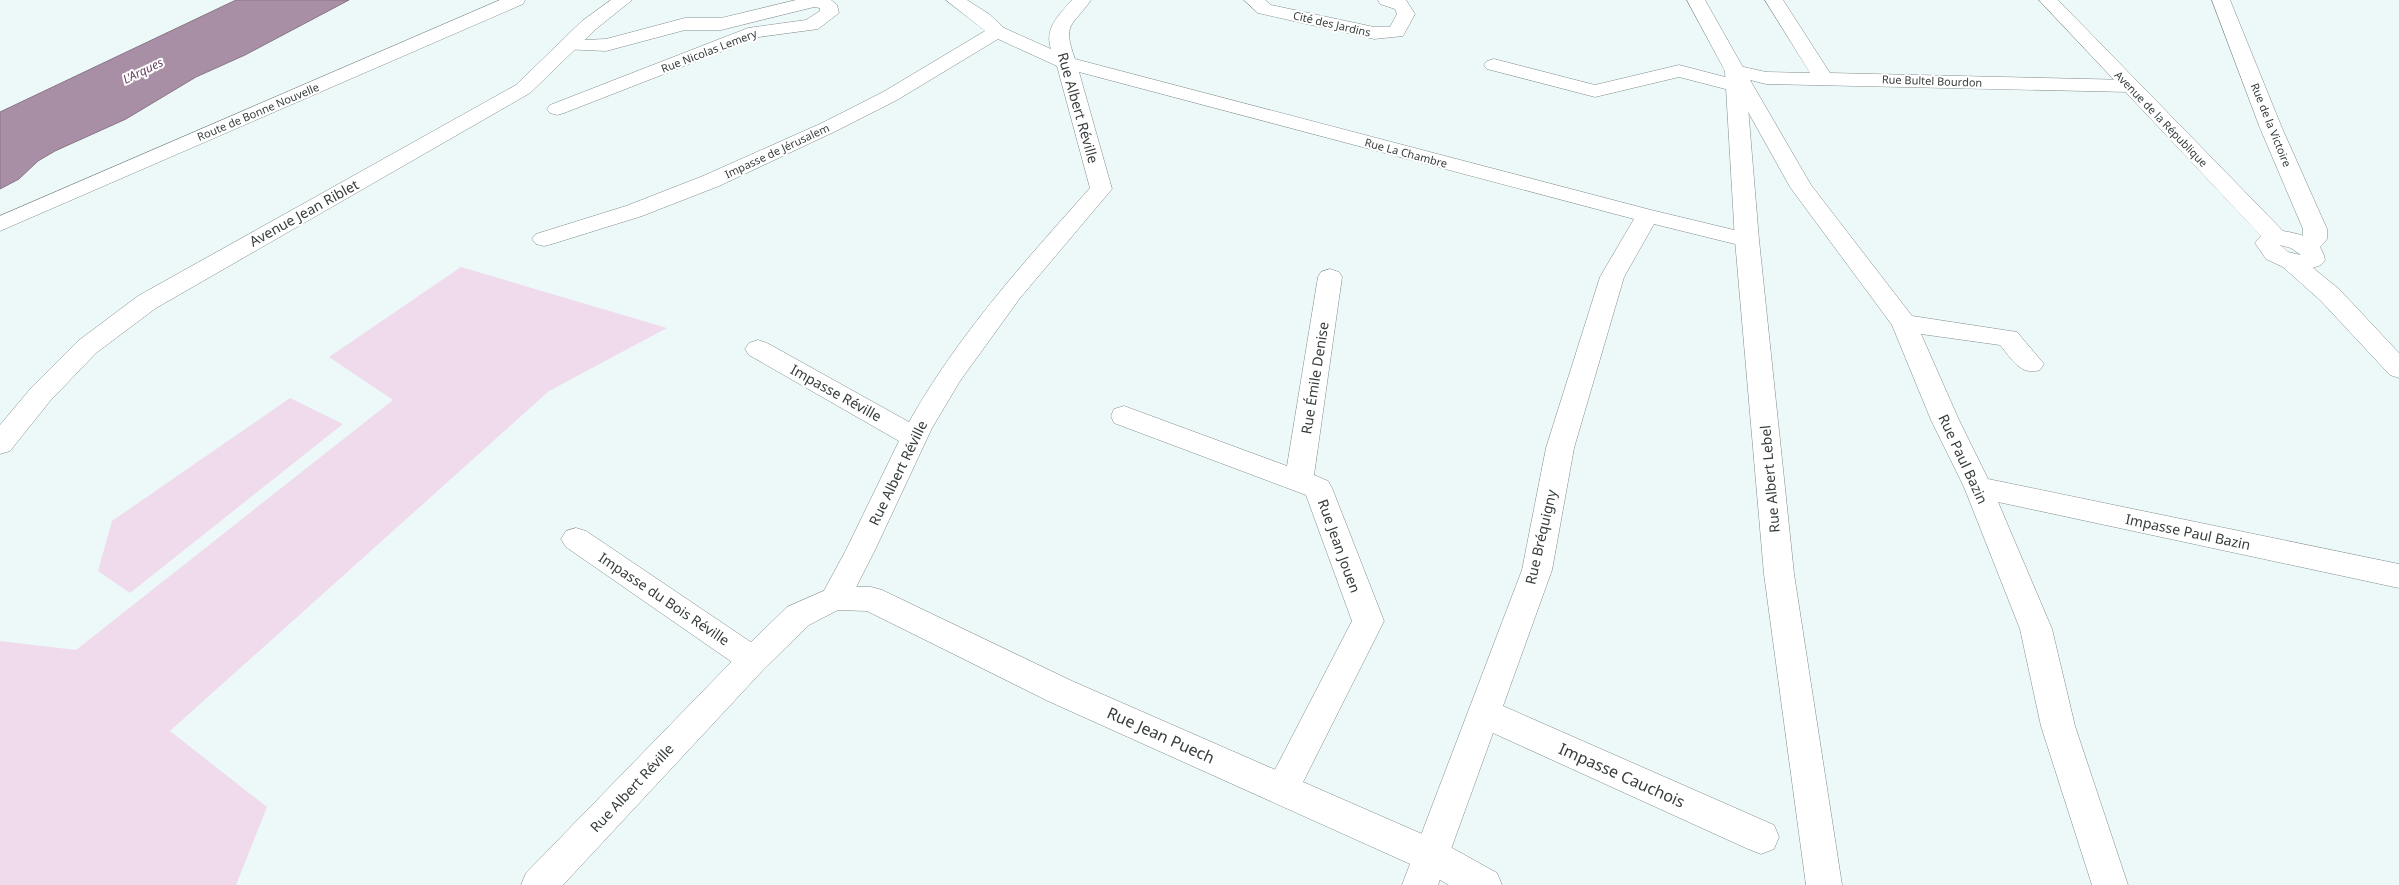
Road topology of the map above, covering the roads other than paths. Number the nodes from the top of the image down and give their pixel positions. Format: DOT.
graph roads {
  1 [pos="516,0"];
  2 [pos="623,0"];
  3 [pos="750,0"];
  4 [pos="955,0"];
  5 [pos="1082,0"];
  6 [pos="1253,0"];
  7 [pos="1387,0"];
  8 [pos="1696,0"];
  9 [pos="1774,0"];
  10 [pos="2048,0"];
  11 [pos="2221,0"];
  12 [pos="817,1"];
  13 [pos="685,24"];
  14 [pos="997,32"];
  15 [pos="569,44"];
  16 [pos="1066,63"];
  17 [pos="1494,65"];
  18 [pos="1823,78"];
  19 [pos="1735,79"];
  20 [pos="2130,86"];
  21 [pos="557,109"];
  22 [pos="1647,216"];
  23 [pos="0,224"];
  24 [pos="544,239"];
  25 [pos="1747,240"];
  26 [pos="2303,256"];
  27 [pos="1330,277"];
  28 [pos="1904,323"];
  29 [pos="758,349"];
  30 [pos="2031,364"];
  31 [pos="2399,369"];
  32 [pos="1124,416"];
  33 [pos="914,437"];
  34 [pos="0,444"];
  35 [pos="1299,479"];
  36 [pos="1978,487"];
  37 [pos="576,539"];
  38 [pos="2399,576"];
  39 [pos="835,598"];
  40 [pos="753,660"];
  41 [pos="1483,713"];
  42 [pos="1282,789"];
  43 [pos="1761,836"];
  44 [pos="1426,870"];
  45 [pos="550,882"];
  46 [pos="1484,885"];
  47 [pos="1824,885"];
  48 [pos="2110,885"];
  1 -- 23 [label="street, Route de Bonne Nouvelle"];
  2 -- 15 [label="street, Avenue Jean Riblet"];
  3 -- 13 [label="street"];
  4 -- 14 [label="street, Rue La Chambre"];
  5 -- 16 [label="street, Rue Albert Réville"];
  6 -- 7 [label="street, Cité des Jardins"];
  8 -- 19 [label="street, Rue Paul Bazin"];
  9 -- 18 [label="street"];
  10 -- 20 [label="street, Avenue de la République"];
  11 -- 26 [label="street, Rue de la Victoire"];
  12 -- 13 [label="street, Rue Nicolas Lemery"];
  12 -- 21 [label="street, Rue Nicolas Lemery"];
  13 -- 15 [label="street, Rue Nicolas Lemery"];
  14 -- 16 [label="street, Rue La Chambre"];
  14 -- 24 [label="street, Impasse de Jérusalem"];
  15 -- 34 [label="street, Avenue Jean Riblet"];
  16 -- 22 [label="street, Rue La Chambre"];
  16 -- 33 [label="street, Rue Albert Réville"];
  17 -- 19 [label="street, Rue Bultel Bourdon"];
  18 -- 19 [label="street, Rue Bultel Bourdon"];
  18 -- 20 [label="street, Rue Bultel Bourdon"];
  19 -- 25 [label="street, Rue Albert Lebel"];
  19 -- 28 [label="street, Rue Paul Bazin"];
  20 -- 26 [label="street, Avenue de la République"];
  22 -- 25 [label="street, Rue La Chambre"];
  22 -- 41 [label="street, Rue Bréquigny"];
  25 -- 47 [label="street, Rue Albert Lebel"];
  26 -- 31 [label="street"];
  27 -- 35 [label="street, Rue Émile Denise"];
  28 -- 30 [label="street"];
  28 -- 36 [label="street, Rue Paul Bazin"];
  29 -- 33 [label="street, Impasse Réville"];
  32 -- 35 [label="street, Rue Jean Jouen"];
  33 -- 39 [label="street, Rue Albert Réville"];
  35 -- 42 [label="street, Rue Jean Jouen"];
  36 -- 38 [label="street, Impasse Paul Bazin"];
  36 -- 48 [label="street, Rue Paul Bazin"];
  37 -- 40 [label="street, Impasse du Bois Réville"];
  39 -- 40 [label="street, Rue Albert Réville"];
  39 -- 42 [label="street, Rue Jean Puech"];
  40 -- 45 [label="street, Rue Albert Réville"];
  41 -- 43 [label="street, Impasse Cauchois"];
  41 -- 44 [label="street, Rue Bréquigny"];
  42 -- 44 [label="street, Rue Jean Puech"];
  44 -- 46 [label="street, Rue Jean Puech"];
}
